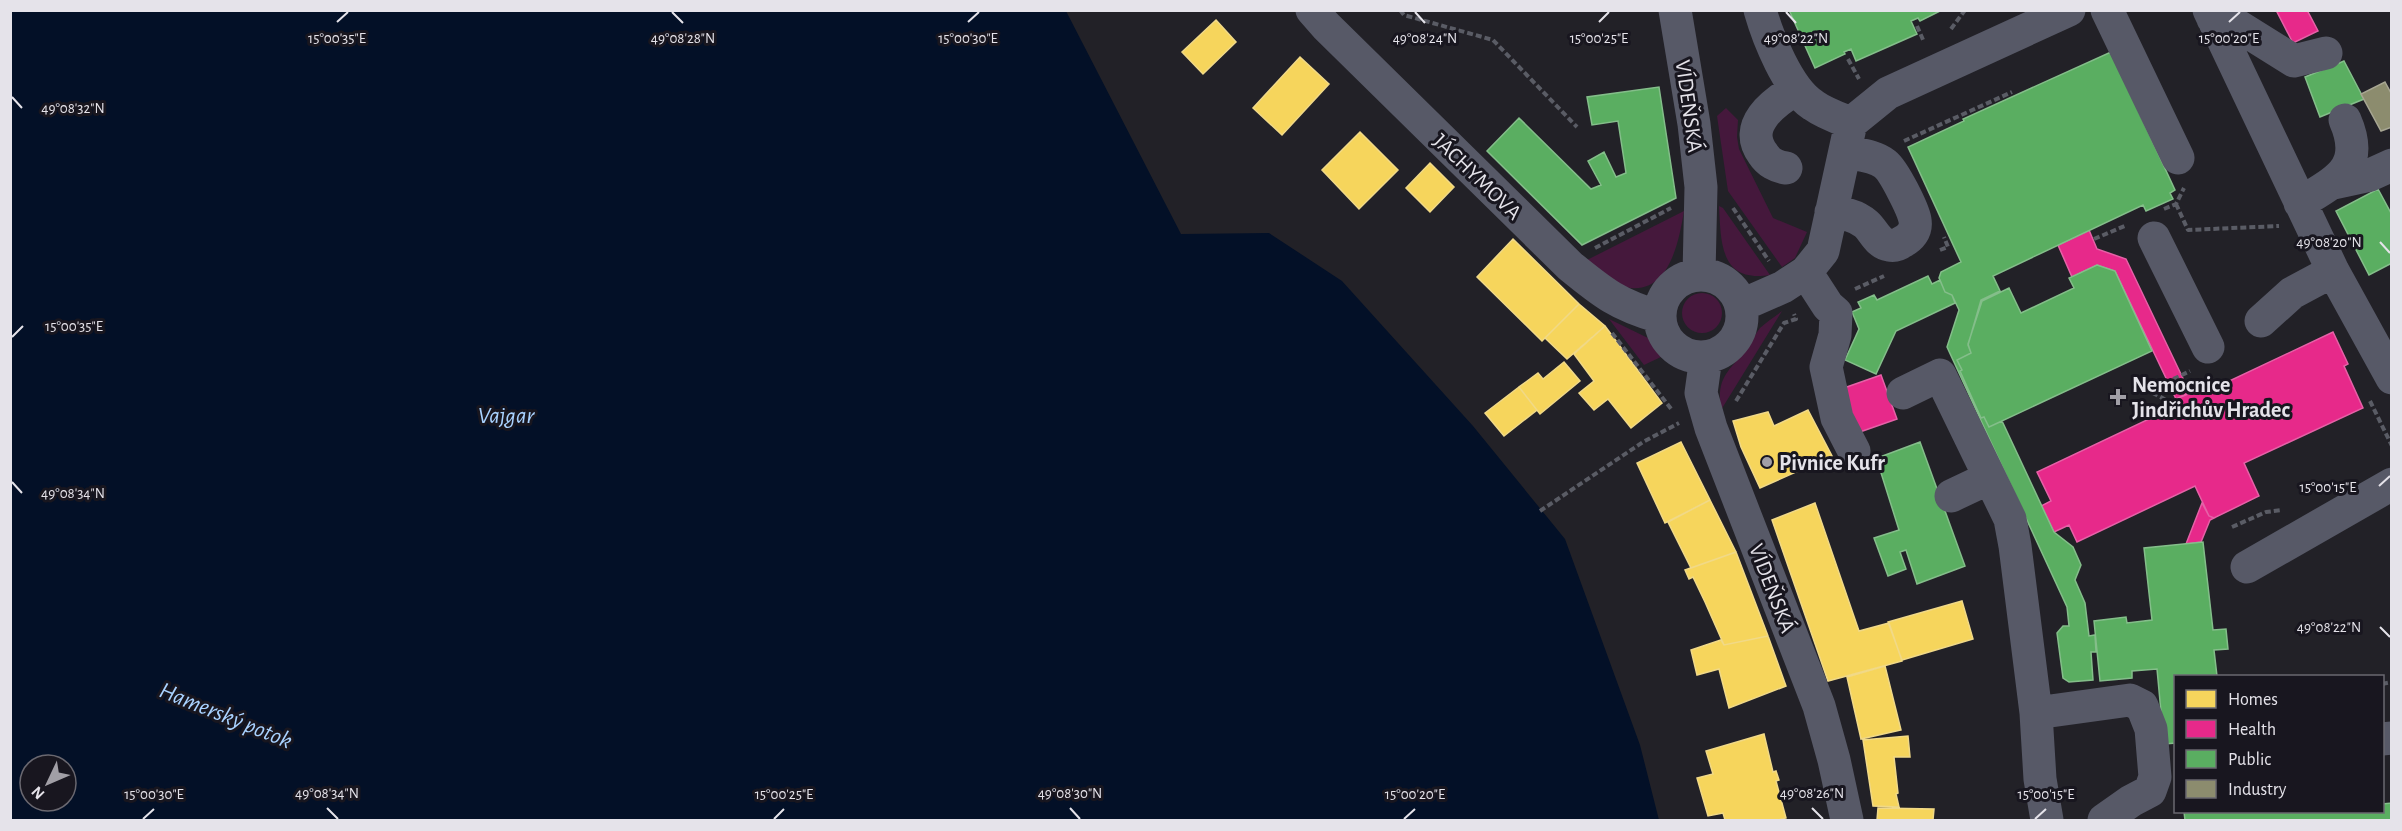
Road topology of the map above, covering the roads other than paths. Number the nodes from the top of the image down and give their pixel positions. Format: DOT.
graph roads {
  1 [pos="1312,10"];
  2 [pos="1676,10"];
  3 [pos="1760,10"];
  4 [pos="2069,10"];
  5 [pos="2108,10"];
  6 [pos="2211,15"];
  7 [pos="2020,21"];
  8 [pos="2326,53"];
  9 [pos="1796,89"];
  10 [pos="2345,120"];
  11 [pos="1848,137"];
  12 [pos="2178,158"];
  13 [pos="2391,165"];
  14 [pos="1786,168"];
  15 [pos="2333,183"];
  16 [pos="1831,212"];
  17 [pos="2305,212"];
  18 [pos="2154,238"];
  19 [pos="2333,271"];
  20 [pos="1699,274"];
  21 [pos="1795,280"];
  22 [pos="1742,305"];
  23 [pos="1660,317"];
  24 [pos="2261,321"];
  25 [pos="2208,347"];
  26 [pos="1706,357"];
  27 [pos="2391,378"];
  28 [pos="1903,393"];
  29 [pos="1854,451"];
  30 [pos="1989,477"];
  31 [pos="2391,484"];
  32 [pos="1951,496"];
  33 [pos="2247,567"];
  34 [pos="2036,712"];
  35 [pos="1847,820"];
  36 [pos="2047,820"];
  37 [pos="2104,820"];
  1 -- 23 [label="street, JÁCHYMOVA"];
  2 -- 20 [label="street, VÍDEŇSKÁ"];
  3 -- 9 [label="street"];
  4 -- 7 [label="street"];
  5 -- 12 [label="street"];
  6 -- 8 [label="street"];
  6 -- 17 [label="street"];
  7 -- 11 [label="street"];
  9 -- 11 [label="street"];
  9 -- 14 [label="street"];
  10 -- 15 [label="street"];
  11 -- 16 [label="street"];
  11 -- 16 [label="street"];
  13 -- 15 [label="street"];
  15 -- 17 [label="street"];
  16 -- 21 [label="street"];
  17 -- 19 [label="street"];
  18 -- 25 [label="street"];
  19 -- 24 [label="street"];
  19 -- 27 [label="street"];
  20 -- 22 [label="street"];
  20 -- 23 [label="street"];
  21 -- 22 [label="street"];
  21 -- 29 [label="street"];
  22 -- 26 [label="street"];
  23 -- 26 [label="street"];
  26 -- 35 [label="street, VÍDEŇSKÁ"];
  28 -- 30 [label="street"];
  30 -- 32 [label="street"];
  30 -- 34 [label="street"];
  31 -- 33 [label="street"];
  34 -- 36 [label="street"];
  34 -- 37 [label="street"];
}
